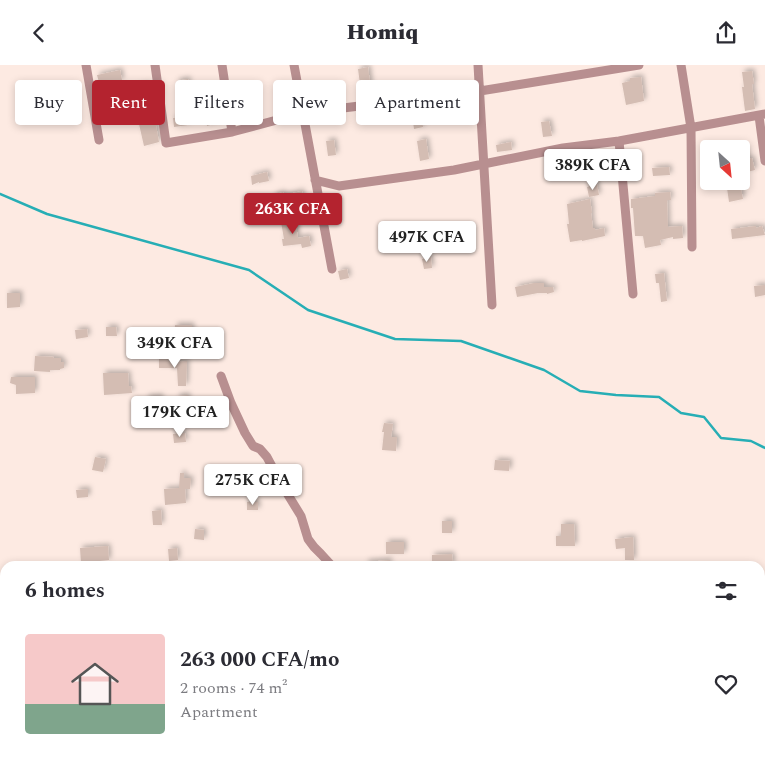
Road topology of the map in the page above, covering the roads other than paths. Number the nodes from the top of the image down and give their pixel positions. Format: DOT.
graph roads {
  1 [pos="86,65"];
  2 [pos="155,65"];
  3 [pos="222,65"];
  4 [pos="294,65"];
  5 [pos="478,65"];
  6 [pos="639,65"];
  7 [pos="682,65"];
  8 [pos="297,80"];
  9 [pos="480,91"];
  10 [pos="346,108"];
  11 [pos="762,115"];
  12 [pos="273,121"];
  13 [pos="305,125"];
  14 [pos="691,128"];
  15 [pos="232,132"];
  16 [pos="99,139"];
  17 [pos="619,141"];
  18 [pos="765,161"];
  19 [pos="484,163"];
  20 [pos="316,180"];
  21 [pos="692,247"];
  22 [pos="332,269"];
  23 [pos="633,294"];
  24 [pos="492,305"];
  25 [pos="221,376"];
  26 [pos="328,561"];
  1 -- 16 [label="street"];
  2 -- 15 [label="street"];
  3 -- 15 [label="street"];
  4 -- 8 [label="street"];
  5 -- 9 [label="street"];
  6 -- 9 [label="street"];
  7 -- 14 [label="street"];
  9 -- 10 [label="street"];
  9 -- 19 [label="street"];
  11 -- 14 [label="street"];
  11 -- 18 [label="street"];
  12 -- 15 [label="street"];
  13 -- 20 [label="street"];
  14 -- 17 [label="street"];
  14 -- 21 [label="street"];
  17 -- 19 [label="street"];
  17 -- 23 [label="street"];
  19 -- 20 [label="street"];
  19 -- 24 [label="street"];
  20 -- 22 [label="street"];
  25 -- 26 [label="street"];
}
